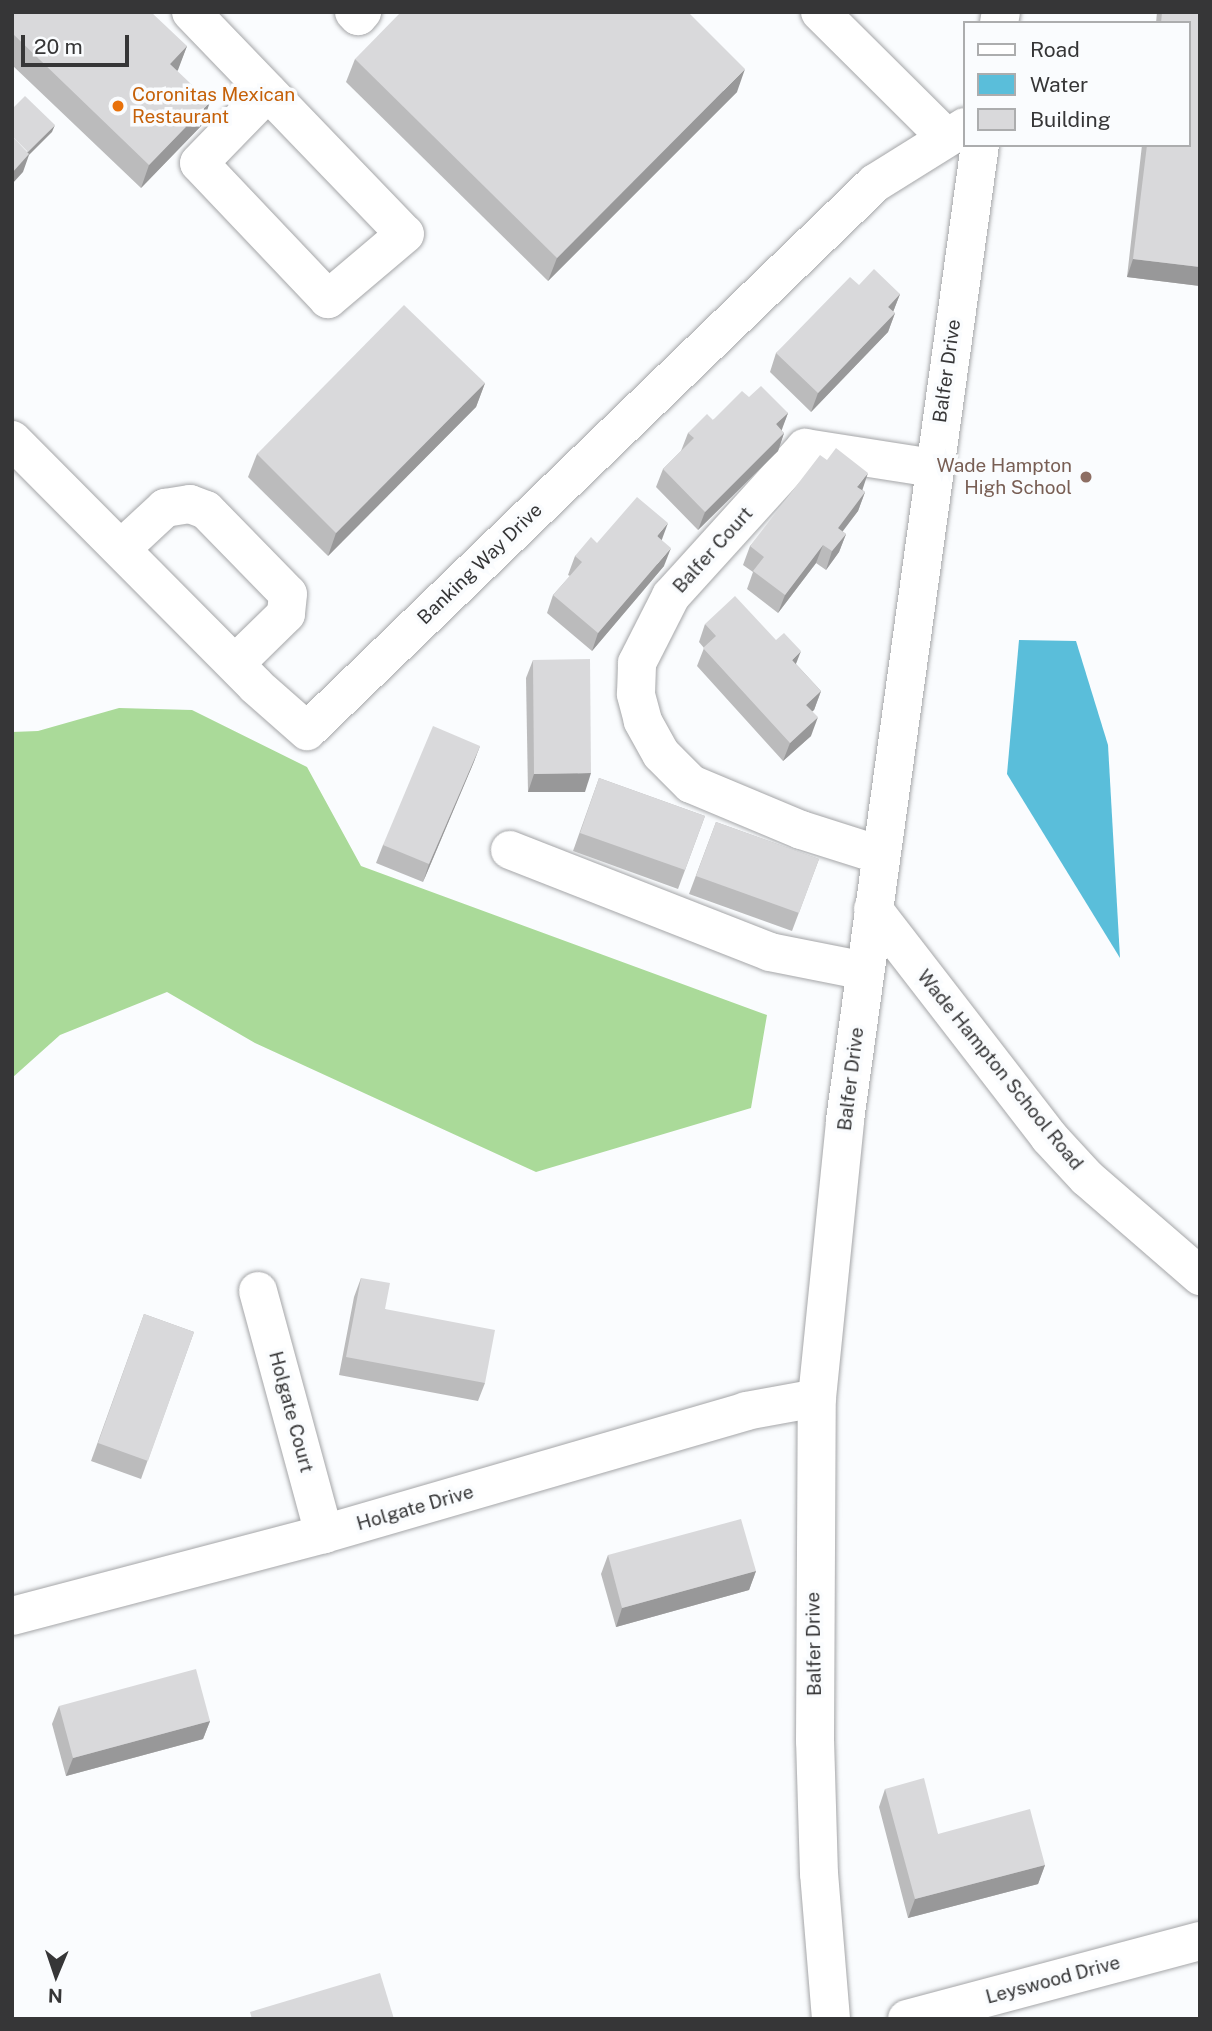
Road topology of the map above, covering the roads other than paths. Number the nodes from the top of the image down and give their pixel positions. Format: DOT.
graph roads {
  1 [pos="191,12"];
  2 [pos="354,12"];
  3 [pos="362,12"];
  4 [pos="820,12"];
  5 [pos="268,92"];
  6 [pos="964,136"];
  7 [pos="12,440"];
  8 [pos="933,468"];
  9 [pos="122,548"];
  10 [pos="235,664"];
  11 [pos="510,850"];
  12 [pos="880,855"];
  13 [pos="873,909"];
  14 [pos="865,971"];
  15 [pos="1200,1276"];
  16 [pos="258,1291"];
  17 [pos="817,1398"];
  18 [pos="324,1534"];
  19 [pos="12,1616"];
  20 [pos="1200,1941"];
  21 [pos="831,2019"];
  22 [pos="907,2019"];
  1 -- 5 [label="street"];
  2 -- 3 [label="street"];
  4 -- 6 [label="street"];
  5 -- 5 [label="street"];
  6 -- 8 [label="street, Balfer Drive"];
  6 -- 10 [label="street, Banking Way Drive"];
  7 -- 9 [label="street, Banking Way Drive"];
  8 -- 12 [label="street, Balfer Drive"];
  8 -- 12 [label="street, Balfer Court"];
  9 -- 10 [label="street, Banking Way Drive"];
  9 -- 10 [label="street"];
  11 -- 14 [label="street"];
  12 -- 13 [label="street, Balfer Drive"];
  13 -- 14 [label="street, Balfer Drive"];
  13 -- 15 [label="street, Wade Hampton School Road"];
  14 -- 17 [label="street, Balfer Drive"];
  16 -- 18 [label="street, Holgate Court"];
  17 -- 18 [label="street, Holgate Drive"];
  17 -- 21 [label="street, Balfer Drive"];
  18 -- 19 [label="street, Holgate Drive"];
  20 -- 22 [label="street, Leyswood Drive"];
}
